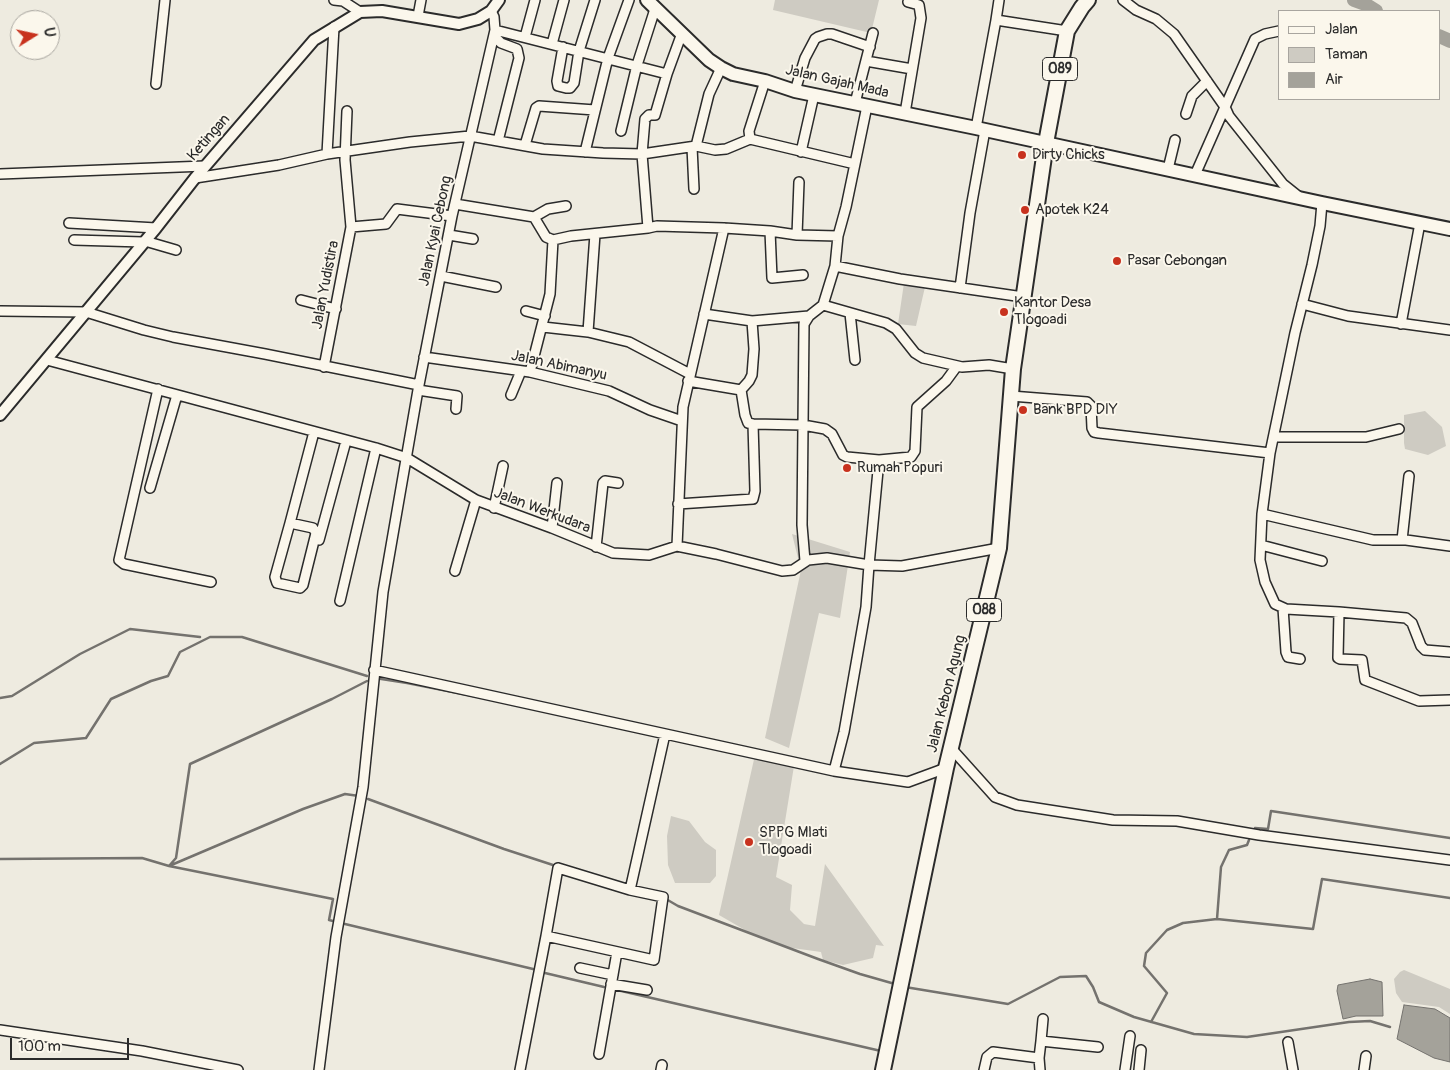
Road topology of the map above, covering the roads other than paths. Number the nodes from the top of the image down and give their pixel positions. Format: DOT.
graph roads {
  1 [pos="165,0"];
  2 [pos="334,0"];
  3 [pos="421,0"];
  4 [pos="499,0"];
  5 [pos="535,0"];
  6 [pos="564,0"];
  7 [pos="595,0"];
  8 [pos="629,0"];
  9 [pos="999,0"];
  10 [pos="1088,0"];
  11 [pos="1123,0"];
  12 [pos="908,2"];
  13 [pos="651,4"];
  14 [pos="360,12"];
  15 [pos="492,12"];
  16 [pos="418,16"];
  17 [pos="996,20"];
  18 [pos="334,27"];
  19 [pos="1278,30"];
  20 [pos="1068,31"];
  21 [pos="494,33"];
  22 [pos="682,33"];
  23 [pos="873,33"];
  24 [pos="525,37"];
  25 [pos="552,44"];
  26 [pos="563,46"];
  27 [pos="870,47"];
  28 [pos="579,50"];
  29 [pos="608,58"];
  30 [pos="866,61"];
  31 [pos="637,66"];
  32 [pos="721,68"];
  33 [pos="912,69"];
  34 [pos="667,74"];
  35 [pos="765,81"];
  36 [pos="1207,81"];
  37 [pos="156,84"];
  38 [pos="795,92"];
  39 [pos="814,95"];
  40 [pos="861,104"];
  41 [pos="1225,107"];
  42 [pos="595,110"];
  43 [pos="347,111"];
  44 [pos="905,113"];
  45 [pos="1186,114"];
  46 [pos="980,129"];
  47 [pos="621,131"];
  48 [pos="470,136"];
  49 [pos="750,139"];
  50 [pos="1175,140"];
  51 [pos="498,141"];
  52 [pos="1046,143"];
  53 [pos="525,145"];
  54 [pos="694,146"];
  55 [pos="345,152"];
  56 [pos="585,152"];
  57 [pos="800,152"];
  58 [pos="327,154"];
  59 [pos="642,154"];
  60 [pos="855,164"];
  61 [pos="205,166"];
  62 [pos="1168,169"];
  63 [pos="0,174"];
  64 [pos="1195,175"];
  65 [pos="195,178"];
  66 [pos="799,182"];
  67 [pos="694,189"];
  68 [pos="1298,197"];
  69 [pos="1322,203"];
  70 [pos="455,204"];
  71 [pos="566,206"];
  72 [pos="452,216"];
  73 [pos="534,217"];
  74 [pos="69,223"];
  75 [pos="1420,223"];
  76 [pos="351,227"];
  77 [pos="156,228"];
  78 [pos="648,228"];
  79 [pos="724,228"];
  80 [pos="1450,229"];
  81 [pos="770,231"];
  82 [pos="594,234"];
  83 [pos="449,235"];
  84 [pos="797,235"];
  85 [pos="838,236"];
  86 [pos="473,239"];
  87 [pos="74,240"];
  88 [pos="553,240"];
  89 [pos="144,242"];
  90 [pos="176,250"];
  91 [pos="835,266"];
  92 [pos="803,275"];
  93 [pos="441,276"];
  94 [pos="496,287"];
  95 [pos="960,288"];
  96 [pos="1023,297"];
  97 [pos="301,300"];
  98 [pos="1302,304"];
  99 [pos="823,305"];
  100 [pos="336,309"];
  101 [pos="0,311"];
  102 [pos="526,311"];
  103 [pos="86,312"];
  104 [pos="850,313"];
  105 [pos="704,314"];
  106 [pos="545,316"];
  107 [pos="809,316"];
  108 [pos="752,321"];
  109 [pos="1400,324"];
  110 [pos="543,327"];
  111 [pos="1450,330"];
  112 [pos="588,332"];
  113 [pos="424,357"];
  114 [pos="47,360"];
  115 [pos="855,360"];
  116 [pos="957,366"];
  117 [pos="324,367"];
  118 [pos="1014,369"];
  119 [pos="526,371"];
  120 [pos="689,378"];
  121 [pos="418,388"];
  122 [pos="158,390"];
  123 [pos="741,390"];
  124 [pos="177,394"];
  125 [pos="511,395"];
  126 [pos="1011,396"];
  127 [pos="456,408"];
  128 [pos="0,415"];
  129 [pos="682,421"];
  130 [pos="752,424"];
  131 [pos="803,425"];
  132 [pos="1399,429"];
  133 [pos="314,432"];
  134 [pos="1274,437"];
  135 [pos="346,441"];
  136 [pos="376,448"];
  137 [pos="1270,453"];
  138 [pos="407,458"];
  139 [pos="879,460"];
  140 [pos="503,466"];
  141 [pos="1409,476"];
  142 [pos="557,483"];
  143 [pos="618,483"];
  144 [pos="150,488"];
  145 [pos="476,500"];
  146 [pos="678,504"];
  147 [pos="494,508"];
  148 [pos="1262,514"];
  149 [pos="290,522"];
  150 [pos="552,528"];
  151 [pos="1402,540"];
  152 [pos="1261,545"];
  153 [pos="596,546"];
  154 [pos="677,546"];
  155 [pos="1450,546"];
  156 [pos="999,548"];
  157 [pos="805,561"];
  158 [pos="1322,561"];
  159 [pos="869,565"];
  160 [pos="455,571"];
  161 [pos="211,582"];
  162 [pos="306,589"];
  163 [pos="340,601"];
  164 [pos="1283,608"];
  165 [pos="1339,612"];
  166 [pos="1450,652"];
  167 [pos="1300,659"];
  168 [pos="374,670"];
  169 [pos="1450,700"];
  170 [pos="665,734"];
  171 [pos="951,748"];
  172 [pos="946,768"];
  173 [pos="834,771"];
  174 [pos="1450,860"];
  175 [pos="630,890"];
  176 [pos="546,936"];
  177 [pos="617,952"];
  178 [pos="580,968"];
  179 [pos="612,979"];
  180 [pos="647,990"];
  181 [pos="1043,1019"];
  182 [pos="0,1030"];
  183 [pos="1130,1036"];
  184 [pos="1041,1041"];
  185 [pos="1288,1042"];
  186 [pos="1098,1047"];
  187 [pos="1141,1050"];
  188 [pos="599,1054"];
  189 [pos="1366,1056"];
  190 [pos="1039,1058"];
  191 [pos="238,1070"];
  192 [pos="319,1070"];
  193 [pos="520,1070"];
  194 [pos="882,1070"];
  195 [pos="984,1070"];
  196 [pos="1040,1070"];
  197 [pos="1125,1070"];
  198 [pos="1139,1070"];
  199 [pos="1293,1070"];
  200 [pos="1364,1070"];
  1 -- 37 [label="street"];
  2 -- 14 [label="street"];
  3 -- 16 [label="street"];
  4 -- 15 [label="street"];
  5 -- 24 [label="street"];
  6 -- 25 [label="street"];
  7 -- 28 [label="street"];
  8 -- 29 [label="street"];
  9 -- 17 [label="street"];
  10 -- 20 [label="main road, 089"];
  11 -- 36 [label="street"];
  12 -- 33 [label="street"];
  13 -- 22 [label="main road, Jalan Gajah Mada"];
  13 -- 31 [label="street"];
  14 -- 16 [label="street, Ketingan"];
  14 -- 18 [label="street, Ketingan"];
  15 -- 16 [label="street, Ketingan"];
  15 -- 21 [label="street, Jalan Kyai Cebong"];
  17 -- 20 [label="street"];
  17 -- 46 [label="street"];
  18 -- 58 [label="street"];
  18 -- 61 [label="street, Ketingan"];
  19 -- 41 [label="street"];
  20 -- 52 [label="main road, 089"];
  21 -- 24 [label="street"];
  21 -- 48 [label="street, Jalan Kyai Cebong"];
  21 -- 51 [label="street"];
  22 -- 32 [label="main road, Jalan Gajah Mada"];
  22 -- 34 [label="street"];
  23 -- 27 [label="street"];
  24 -- 25 [label="street"];
  25 -- 26 [label="street"];
  26 -- 28 [label="street"];
  26 -- 28 [label="street"];
  27 -- 30 [label="street"];
  27 -- 38 [label="street"];
  28 -- 29 [label="street"];
  29 -- 31 [label="street"];
  29 -- 42 [label="street"];
  30 -- 33 [label="street"];
  30 -- 40 [label="street"];
  31 -- 34 [label="street"];
  31 -- 47 [label="street"];
  32 -- 35 [label="main road, Jalan Gajah Mada"];
  32 -- 54 [label="street"];
  33 -- 44 [label="street"];
  34 -- 59 [label="street"];
  35 -- 38 [label="main road, Jalan Gajah Mada"];
  35 -- 49 [label="street"];
  36 -- 41 [label="street"];
  36 -- 45 [label="street"];
  38 -- 39 [label="main road, Jalan Gajah Mada"];
  39 -- 40 [label="main road, Jalan Gajah Mada"];
  39 -- 57 [label="street"];
  40 -- 44 [label="main road, Jalan Gajah Mada"];
  40 -- 60 [label="street"];
  41 -- 64 [label="street"];
  41 -- 68 [label="street"];
  42 -- 53 [label="street"];
  42 -- 56 [label="street"];
  43 -- 55 [label="street"];
  44 -- 46 [label="main road, Jalan Gajah Mada"];
  46 -- 52 [label="main road, Jalan Gajah Mada"];
  46 -- 95 [label="street"];
  48 -- 51 [label="street"];
  48 -- 55 [label="street"];
  48 -- 70 [label="street, Jalan Kyai Cebong"];
  49 -- 54 [label="street"];
  49 -- 57 [label="street"];
  50 -- 62 [label="street"];
  51 -- 53 [label="street"];
  52 -- 62 [label="main road, Jalan Gajah Mada"];
  52 -- 96 [label="main road, Jalan Kebon Agung / 088"];
  53 -- 56 [label="street"];
  54 -- 59 [label="street"];
  54 -- 67 [label="street"];
  55 -- 58 [label="street"];
  55 -- 76 [label="street"];
  56 -- 59 [label="street"];
  57 -- 60 [label="street"];
  58 -- 65 [label="street"];
  59 -- 78 [label="street"];
  60 -- 85 [label="street"];
  61 -- 63 [label="street"];
  61 -- 65 [label="street, Ketingan"];
  62 -- 64 [label="main road, Jalan Gajah Mada"];
  64 -- 68 [label="main road, Jalan Gajah Mada"];
  65 -- 77 [label="street, Ketingan"];
  66 -- 84 [label="street"];
  68 -- 69 [label="main road, Jalan Gajah Mada"];
  69 -- 75 [label="main road, Jalan Gajah Mada"];
  69 -- 98 [label="street"];
  70 -- 72 [label="street, Jalan Kyai Cebong"];
  70 -- 73 [label="street"];
  71 -- 73 [label="street"];
  72 -- 76 [label="street, Jalan Yudistira"];
  72 -- 83 [label="street, Jalan Kyai Cebong"];
  73 -- 88 [label="street"];
  74 -- 77 [label="street"];
  75 -- 80 [label="main road, Jalan Gajah Mada"];
  75 -- 109 [label="street"];
  76 -- 100 [label="street, Jalan Yudistira"];
  77 -- 89 [label="street, Ketingan"];
  78 -- 79 [label="street"];
  78 -- 82 [label="street"];
  79 -- 81 [label="street"];
  79 -- 105 [label="street"];
  81 -- 84 [label="street"];
  81 -- 92 [label="street"];
  82 -- 88 [label="street"];
  82 -- 112 [label="street"];
  83 -- 86 [label="street"];
  83 -- 93 [label="street, Jalan Kyai Cebong"];
  84 -- 85 [label="street"];
  85 -- 91 [label="street"];
  87 -- 89 [label="street"];
  88 -- 106 [label="street"];
  89 -- 90 [label="street"];
  89 -- 103 [label="street, Ketingan"];
  91 -- 95 [label="street"];
  91 -- 99 [label="street"];
  93 -- 94 [label="street"];
  93 -- 113 [label="street, Jalan Kyai Cebong"];
  95 -- 96 [label="street"];
  96 -- 118 [label="main road, Jalan Kebon Agung / 088"];
  97 -- 100 [label="street"];
  98 -- 109 [label="street"];
  98 -- 134 [label="street"];
  99 -- 104 [label="street"];
  99 -- 107 [label="street"];
  100 -- 117 [label="street, Jalan Yudistira"];
  101 -- 103 [label="street"];
  102 -- 106 [label="street"];
  103 -- 114 [label="street, Ketingan"];
  103 -- 117 [label="street"];
  104 -- 115 [label="street"];
  104 -- 116 [label="street"];
  105 -- 108 [label="street"];
  105 -- 120 [label="street"];
  106 -- 110 [label="street"];
  107 -- 108 [label="street"];
  107 -- 131 [label="street"];
  108 -- 123 [label="street"];
  109 -- 111 [label="street"];
  110 -- 112 [label="street"];
  110 -- 119 [label="street"];
  112 -- 120 [label="street"];
  113 -- 119 [label="street, Jalan Abimanyu"];
  113 -- 121 [label="street, Jalan Kyai Cebong"];
  114 -- 122 [label="street, Jalan Werkudara"];
  114 -- 128 [label="street, Ketingan"];
  116 -- 118 [label="street"];
  116 -- 139 [label="street"];
  117 -- 121 [label="street"];
  118 -- 126 [label="main road, Jalan Kebon Agung / 088"];
  119 -- 125 [label="street"];
  119 -- 129 [label="street, Jalan Abimanyu"];
  120 -- 123 [label="street"];
  120 -- 129 [label="street"];
  121 -- 127 [label="street"];
  121 -- 138 [label="street, Jalan Kyai Cebong"];
  122 -- 124 [label="street, Jalan Werkudara"];
  122 -- 161 [label="street"];
  123 -- 130 [label="street"];
  124 -- 133 [label="street, Jalan Werkudara"];
  124 -- 144 [label="street"];
  126 -- 137 [label="street"];
  126 -- 156 [label="main road, Jalan Kebon Agung / 088"];
  129 -- 146 [label="street"];
  130 -- 131 [label="street"];
  130 -- 146 [label="street"];
  131 -- 139 [label="street"];
  131 -- 157 [label="street"];
  132 -- 134 [label="street"];
  133 -- 135 [label="street, Jalan Werkudara"];
  133 -- 149 [label="street"];
  134 -- 137 [label="street"];
  135 -- 136 [label="street, Jalan Werkudara"];
  135 -- 162 [label="street"];
  136 -- 138 [label="street, Jalan Werkudara"];
  136 -- 163 [label="street"];
  137 -- 148 [label="street"];
  138 -- 145 [label="street, Jalan Werkudara"];
  138 -- 168 [label="street, Jalan Kyai Cebong"];
  139 -- 159 [label="street"];
  140 -- 147 [label="street"];
  141 -- 151 [label="street"];
  142 -- 150 [label="street"];
  143 -- 153 [label="street"];
  145 -- 147 [label="street, Jalan Werkudara"];
  145 -- 160 [label="street"];
  146 -- 154 [label="street"];
  147 -- 150 [label="street, Jalan Werkudara"];
  148 -- 151 [label="street"];
  148 -- 152 [label="street"];
  149 -- 149 [label="street"];
  150 -- 153 [label="street, Jalan Werkudara"];
  151 -- 155 [label="street"];
  152 -- 158 [label="street"];
  152 -- 164 [label="street"];
  153 -- 154 [label="street, Jalan Werkudara"];
  154 -- 157 [label="street"];
  156 -- 159 [label="street"];
  156 -- 171 [label="main road, Jalan Kebon Agung / 088"];
  157 -- 159 [label="street"];
  159 -- 173 [label="street"];
  164 -- 165 [label="street"];
  164 -- 167 [label="street"];
  165 -- 166 [label="street"];
  165 -- 169 [label="street"];
  168 -- 170 [label="street"];
  168 -- 192 [label="street, Jalan Kyai Cebong"];
  170 -- 173 [label="street"];
  170 -- 175 [label="street"];
  171 -- 172 [label="main road, Jalan Kebon Agung / 088"];
  171 -- 174 [label="street"];
  172 -- 173 [label="street"];
  172 -- 194 [label="main road, Jalan Kebon Agung / 088"];
  175 -- 176 [label="street"];
  175 -- 177 [label="street"];
  176 -- 177 [label="street"];
  176 -- 193 [label="street"];
  177 -- 179 [label="street"];
  178 -- 179 [label="street"];
  179 -- 180 [label="street"];
  179 -- 188 [label="street"];
  181 -- 184 [label="street"];
  182 -- 191 [label="street"];
  183 -- 197 [label="street"];
  184 -- 186 [label="street"];
  184 -- 190 [label="street"];
  185 -- 199 [label="street"];
  187 -- 198 [label="street"];
  189 -- 200 [label="street"];
  190 -- 195 [label="street"];
  190 -- 196 [label="street"];
}
